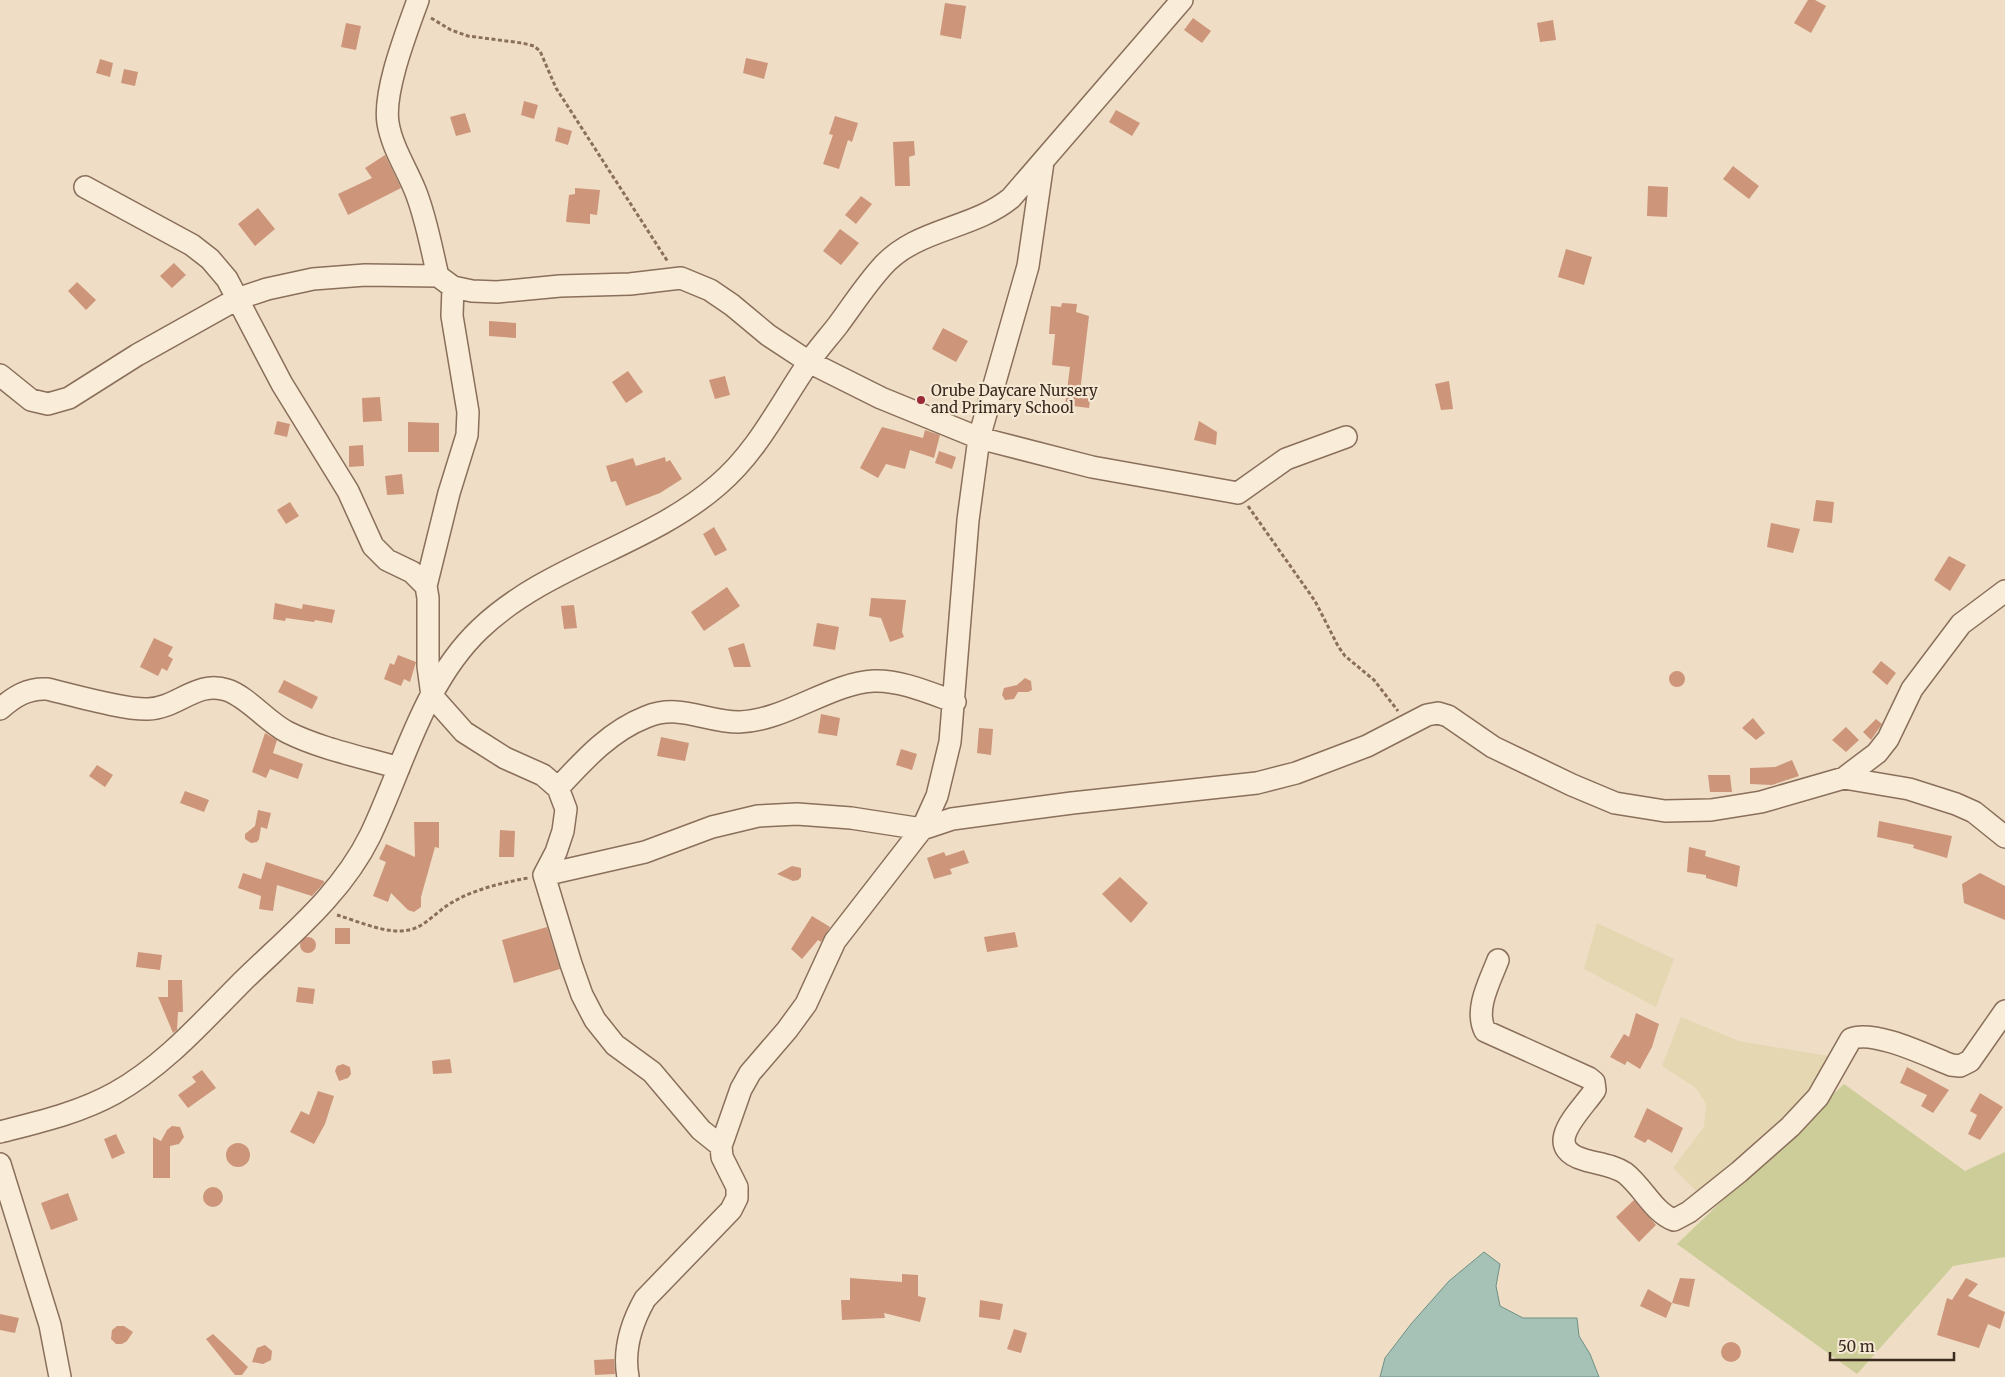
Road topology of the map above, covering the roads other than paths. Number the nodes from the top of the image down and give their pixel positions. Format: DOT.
graph roads {
  1 [pos="1182,0"];
  2 [pos="416,6"];
  3 [pos="1044,162"];
  4 [pos="85,187"];
  5 [pos="445,281"];
  6 [pos="237,299"];
  7 [pos="809,362"];
  8 [pos="0,375"];
  9 [pos="1346,437"];
  10 [pos="979,438"];
  11 [pos="426,586"];
  12 [pos="2005,591"];
  13 [pos="432,696"];
  14 [pos="955,702"];
  15 [pos="0,709"];
  16 [pos="399,768"];
  17 [pos="1844,778"];
  18 [pos="558,788"];
  19 [pos="937,796"];
  20 [pos="952,819"];
  21 [pos="922,829"];
  22 [pos="2005,837"];
  23 [pos="544,875"];
  24 [pos="1498,960"];
  25 [pos="2005,1011"];
  26 [pos="0,1132"];
  27 [pos="721,1146"];
  28 [pos="0,1164"];
  29 [pos="60,1377"];
  30 [pos="628,1377"];
  1 -- 3 [label="street"];
  2 -- 5 [label="street"];
  3 -- 7 [label="street"];
  3 -- 10 [label="street"];
  4 -- 6 [label="street"];
  5 -- 6 [label="street"];
  5 -- 7 [label="street"];
  5 -- 11 [label="street"];
  6 -- 8 [label="street"];
  6 -- 11 [label="street"];
  7 -- 10 [label="street"];
  7 -- 13 [label="street"];
  9 -- 10 [label="street"];
  10 -- 14 [label="street"];
  11 -- 13 [label="street"];
  12 -- 17 [label="street"];
  13 -- 16 [label="street"];
  13 -- 18 [label="street"];
  14 -- 18 [label="street"];
  14 -- 19 [label="street"];
  15 -- 16 [label="street"];
  16 -- 26 [label="street"];
  17 -- 20 [label="street"];
  17 -- 22 [label="street"];
  18 -- 23 [label="street"];
  19 -- 20 [label="street"];
  19 -- 21 [label="street"];
  20 -- 21 [label="street"];
  21 -- 23 [label="street"];
  21 -- 27 [label="street"];
  23 -- 27 [label="street"];
  24 -- 25 [label="street"];
  27 -- 30 [label="street"];
  28 -- 29 [label="street"];
}
